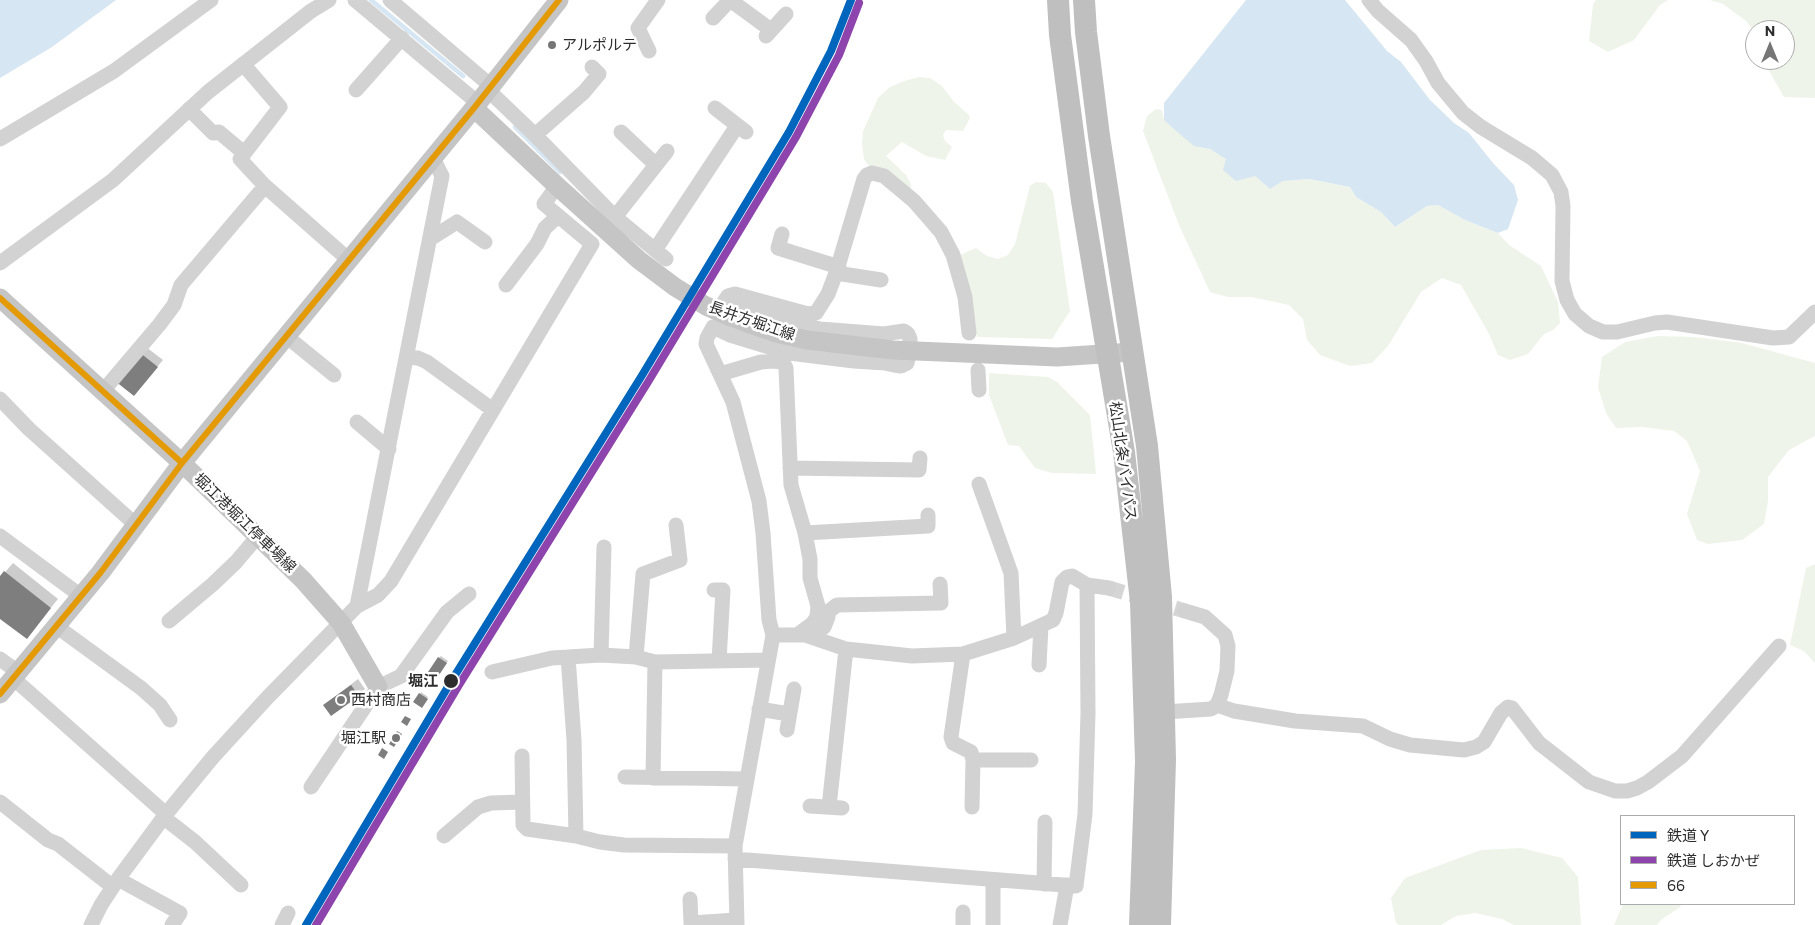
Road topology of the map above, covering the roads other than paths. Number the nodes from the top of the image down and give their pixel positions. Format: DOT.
graph roads {
  1 [pos="211,0"];
  2 [pos="329,0"];
  3 [pos="355,0"];
  4 [pos="390,0"];
  5 [pos="559,0"];
  6 [pos="658,0"];
  7 [pos="730,0"];
  8 [pos="1058,0"];
  9 [pos="1084,0"];
  10 [pos="1369,0"];
  11 [pos="786,14"];
  12 [pos="713,18"];
  13 [pos="402,38"];
  14 [pos="649,51"];
  15 [pos="243,64"];
  16 [pos="592,67"];
  17 [pos="356,90"];
  18 [pos="483,97"];
  19 [pos="715,108"];
  20 [pos="189,109"];
  21 [pos="621,132"];
  22 [pos="535,135"];
  23 [pos="0,139"];
  24 [pos="667,151"];
  25 [pos="244,154"];
  26 [pos="433,158"];
  27 [pos="656,165"];
  28 [pos="265,186"];
  29 [pos="557,186"];
  30 [pos="558,216"];
  31 [pos="615,217"];
  32 [pos="782,234"];
  33 [pos="430,239"];
  34 [pos="485,242"];
  35 [pos="349,260"];
  36 [pos="0,263"];
  37 [pos="837,270"];
  38 [pos="881,280"];
  39 [pos="506,285"];
  40 [pos="0,298"];
  41 [pos="729,310"];
  42 [pos="1815,312"];
  43 [pos="713,328"];
  44 [pos="969,333"];
  45 [pos="286,336"];
  46 [pos="910,351"];
  47 [pos="1132,352"];
  48 [pos="1107,354"];
  49 [pos="407,357"];
  50 [pos="978,370"];
  51 [pos="720,374"];
  52 [pos="334,375"];
  53 [pos="979,390"];
  54 [pos="103,391"];
  55 [pos="0,399"];
  56 [pos="493,410"];
  57 [pos="357,422"];
  58 [pos="389,449"];
  59 [pos="920,458"];
  60 [pos="182,463"];
  61 [pos="790,468"];
  62 [pos="980,484"];
  63 [pos="928,515"];
  64 [pos="136,525"];
  65 [pos="676,525"];
  66 [pos="805,533"];
  67 [pos="0,536"];
  68 [pos="258,536"];
  69 [pos="604,548"];
  70 [pos="940,584"];
  71 [pos="1086,585"];
  72 [pos="1109,588"];
  73 [pos="714,590"];
  74 [pos="469,594"];
  75 [pos="81,596"];
  76 [pos="357,606"];
  77 [pos="1185,611"];
  78 [pos="169,621"];
  79 [pos="341,622"];
  80 [pos="56,626"];
  81 [pos="1041,626"];
  82 [pos="772,635"];
  83 [pos="804,636"];
  84 [pos="1014,638"];
  85 [pos="1779,646"];
  86 [pos="846,649"];
  87 [pos="963,654"];
  88 [pos="602,655"];
  89 [pos="568,657"];
  90 [pos="636,657"];
  91 [pos="0,659"];
  92 [pos="768,660"];
  93 [pos="719,661"];
  94 [pos="655,662"];
  95 [pos="1040,665"];
  96 [pos="492,672"];
  97 [pos="16,675"];
  98 [pos="378,687"];
  99 [pos="794,689"];
  100 [pos="0,694"];
  101 [pos="1217,704"];
  102 [pos="759,709"];
  103 [pos="1164,712"];
  104 [pos="789,714"];
  105 [pos="170,720"];
  106 [pos="787,730"];
  107 [pos="522,756"];
  108 [pos="973,760"];
  109 [pos="1031,760"];
  110 [pos="626,778"];
  111 [pos="653,778"];
  112 [pos="747,779"];
  113 [pos="310,787"];
  114 [pos="0,802"];
  115 [pos="522,802"];
  116 [pos="810,806"];
  117 [pos="972,807"];
  118 [pos="164,816"];
  119 [pos="1045,822"];
  120 [pos="444,836"];
  121 [pos="576,836"];
  122 [pos="735,853"];
  123 [pos="993,880"];
  124 [pos="115,883"];
  125 [pos="1044,884"];
  126 [pos="241,885"];
  127 [pos="1067,885"];
  128 [pos="690,899"];
  129 [pos="736,922"];
  130 [pos="91,925"];
  131 [pos="172,925"];
  132 [pos="993,925"];
  133 [pos="1060,925"];
  134 [pos="1140,925"];
  135 [pos="1160,925"];
  1 -- 23 [label="street"];
  2 -- 15 [label="street"];
  3 -- 13 [label="street"];
  4 -- 18 [label="street"];
  5 -- 18 [label="main road"];
  6 -- 14 [label="street"];
  7 -- 11 [label="street"];
  7 -- 12 [label="street"];
  8 -- 48 [label="highway, 松山北条バイパス"];
  9 -- 47 [label="highway, 松山北条バイパス"];
  10 -- 42 [label="street"];
  13 -- 17 [label="street"];
  13 -- 18 [label="street"];
  15 -- 20 [label="street"];
  15 -- 25 [label="street"];
  16 -- 22 [label="street"];
  18 -- 22 [label="street"];
  18 -- 26 [label="main road"];
  18 -- 29 [label="main road, 長井方堀江線"];
  19 -- 31 [label="street"];
  20 -- 25 [label="street"];
  20 -- 36 [label="street"];
  21 -- 27 [label="street"];
  22 -- 31 [label="street"];
  24 -- 27 [label="street"];
  25 -- 28 [label="street"];
  26 -- 33 [label="street"];
  26 -- 35 [label="main road"];
  27 -- 31 [label="street"];
  28 -- 35 [label="street"];
  28 -- 54 [label="street"];
  29 -- 30 [label="street"];
  29 -- 41 [label="main road, 長井方堀江線"];
  30 -- 39 [label="street"];
  30 -- 56 [label="street"];
  32 -- 37 [label="street"];
  33 -- 34 [label="street"];
  33 -- 49 [label="street"];
  35 -- 45 [label="main road"];
  37 -- 38 [label="street"];
  37 -- 41 [label="street"];
  37 -- 44 [label="street"];
  40 -- 54 [label="main road, 堀江港堀江停車場線"];
  41 -- 43 [label="street"];
  41 -- 46 [label="main road, 長井方堀江線"];
  43 -- 46 [label="street"];
  43 -- 51 [label="street"];
  45 -- 52 [label="street"];
  45 -- 60 [label="main road"];
  46 -- 48 [label="main road, 長井方堀江線"];
  47 -- 48 [label="main road, 長井方堀江線"];
  47 -- 103 [label="highway, 松山北条バイパス"];
  48 -- 134 [label="highway, 松山北条バイパス"];
  49 -- 56 [label="street"];
  49 -- 58 [label="street"];
  50 -- 53 [label="street"];
  51 -- 61 [label="street"];
  51 -- 82 [label="street"];
  54 -- 60 [label="main road, 堀江港堀江停車場線"];
  55 -- 64 [label="street"];
  56 -- 76 [label="street"];
  57 -- 58 [label="street"];
  58 -- 76 [label="street"];
  59 -- 61 [label="street"];
  60 -- 64 [label="main road"];
  60 -- 68 [label="main road, 堀江港堀江停車場線"];
  61 -- 66 [label="street"];
  62 -- 84 [label="street"];
  63 -- 66 [label="street"];
  64 -- 75 [label="main road"];
  65 -- 90 [label="street"];
  66 -- 83 [label="street"];
  67 -- 75 [label="street"];
  68 -- 78 [label="street"];
  68 -- 79 [label="main road, 堀江港堀江停車場線"];
  69 -- 88 [label="street"];
  70 -- 83 [label="street"];
  71 -- 72 [label="street"];
  71 -- 81 [label="street"];
  71 -- 127 [label="street"];
  73 -- 93 [label="street"];
  74 -- 98 [label="street"];
  75 -- 80 [label="main road"];
  76 -- 79 [label="street"];
  77 -- 101 [label="street"];
  79 -- 98 [label="main road, 堀江港堀江停車場線"];
  79 -- 118 [label="street"];
  80 -- 97 [label="main road"];
  80 -- 105 [label="street"];
  81 -- 84 [label="street"];
  81 -- 95 [label="street"];
  82 -- 83 [label="street"];
  82 -- 92 [label="street"];
  83 -- 86 [label="street"];
  84 -- 87 [label="street"];
  85 -- 101 [label="street"];
  86 -- 87 [label="street"];
  86 -- 116 [label="street"];
  87 -- 108 [label="street"];
  88 -- 89 [label="street"];
  88 -- 90 [label="street"];
  89 -- 96 [label="street"];
  89 -- 121 [label="street"];
  90 -- 94 [label="street"];
  91 -- 97 [label="street"];
  92 -- 93 [label="street"];
  92 -- 102 [label="street"];
  93 -- 94 [label="street"];
  94 -- 111 [label="street"];
  97 -- 100 [label="main road"];
  97 -- 118 [label="street"];
  98 -- 113 [label="street"];
  99 -- 104 [label="street"];
  101 -- 103 [label="street"];
  102 -- 104 [label="street"];
  102 -- 112 [label="street"];
  103 -- 135 [label="highway, 松山北条バイパス"];
  104 -- 106 [label="street"];
  107 -- 115 [label="street"];
  108 -- 109 [label="street"];
  108 -- 117 [label="street"];
  110 -- 111 [label="street"];
  111 -- 112 [label="street"];
  112 -- 122 [label="street"];
  114 -- 124 [label="street"];
  115 -- 120 [label="street"];
  115 -- 121 [label="street"];
  118 -- 124 [label="street"];
  118 -- 126 [label="street"];
  119 -- 125 [label="street"];
  121 -- 122 [label="street"];
  122 -- 123 [label="street"];
  122 -- 129 [label="street"];
  123 -- 125 [label="street"];
  123 -- 132 [label="street"];
  124 -- 130 [label="street"];
  124 -- 131 [label="street"];
  125 -- 127 [label="street"];
  127 -- 133 [label="street"];
  128 -- 129 [label="street"];
}
